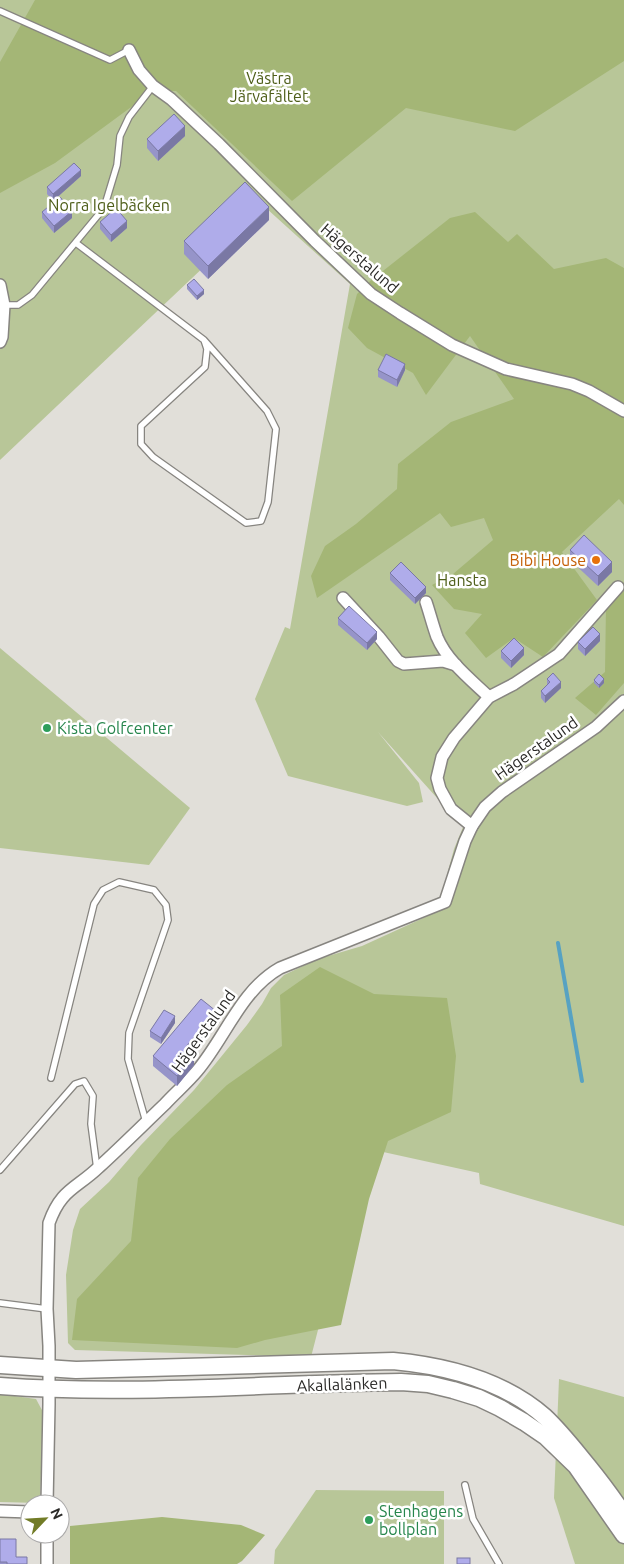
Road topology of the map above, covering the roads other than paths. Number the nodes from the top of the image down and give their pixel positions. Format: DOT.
graph roads {
  1 [pos="0,12"];
  2 [pos="129,50"];
  3 [pos="153,86"];
  4 [pos="76,243"];
  5 [pos="0,285"];
  6 [pos="4,305"];
  7 [pos="204,340"];
  8 [pos="0,342"];
  9 [pos="624,411"];
  10 [pos="618,587"];
  11 [pos="344,598"];
  12 [pos="426,602"];
  13 [pos="456,665"];
  14 [pos="488,697"];
  15 [pos="624,701"];
  16 [pos="472,826"];
  17 [pos="51,1078"];
  18 [pos="146,1122"];
  19 [pos="97,1169"];
  20 [pos="0,1170"];
  21 [pos="0,1303"];
  22 [pos="47,1309"];
  23 [pos="0,1365"];
  24 [pos="49,1368"];
  25 [pos="0,1386"];
  26 [pos="49,1390"];
  27 [pos="465,1485"];
  28 [pos="47,1494"];
  29 [pos="0,1511"];
  30 [pos="20,1512"];
  31 [pos="624,1515"];
  32 [pos="624,1535"];
  33 [pos="47,1544"];
  34 [pos="47,1564"];
  35 [pos="499,1564"];
  1 -- 2 [label="lane"];
  2 -- 3 [label="street, Hägerstalund"];
  3 -- 4 [label="lane"];
  3 -- 9 [label="street, Hägerstalund"];
  4 -- 6 [label="lane"];
  4 -- 7 [label="lane"];
  5 -- 6 [label="street"];
  6 -- 8 [label="street"];
  7 -- 7 [label="lane"];
  10 -- 14 [label="street"];
  11 -- 13 [label="street"];
  12 -- 13 [label="street"];
  13 -- 14 [label="street"];
  14 -- 16 [label="street"];
  15 -- 16 [label="street, Hägerstalund"];
  16 -- 18 [label="street, Hägerstalund"];
  17 -- 18 [label="lane"];
  18 -- 19 [label="street, Hägerstalund"];
  19 -- 20 [label="lane"];
  19 -- 22 [label="street, Hägerstalund"];
  21 -- 22 [label="lane"];
  22 -- 24 [label="street, Hägerstalund"];
  23 -- 24 [label="main road, Akallalänken"];
  24 -- 26 [label="street, Hägerstalund"];
  24 -- 31 [label="main road, Akallalänken"];
  25 -- 26 [label="main road, Akallalänken"];
  26 -- 28 [label="street, Hägerstalund"];
  26 -- 32 [label="main road, Akallalänken"];
  27 -- 35 [label="lane"];
  29 -- 30 [label="street"];
  33 -- 34 [label="street"];
}
